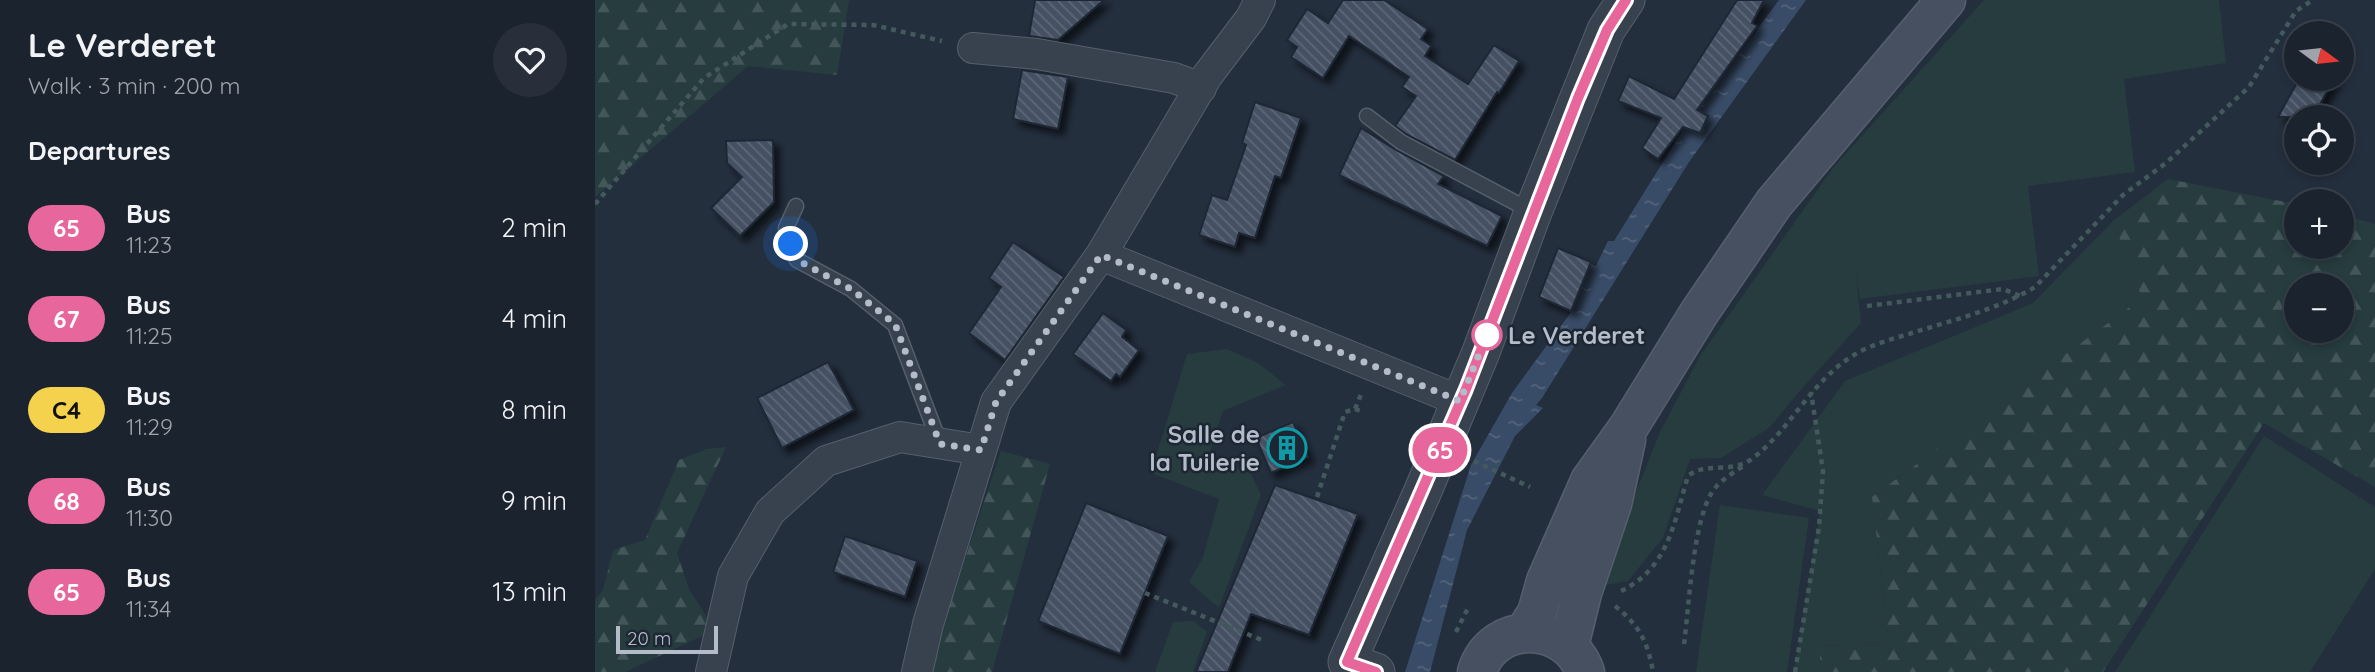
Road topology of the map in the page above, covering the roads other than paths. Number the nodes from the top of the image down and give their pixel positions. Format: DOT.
graph roads {
  1 [pos="1260,0"];
  2 [pos="1626,0"];
  3 [pos="1946,0"];
  4 [pos="973,48"];
  5 [pos="1201,88"];
  6 [pos="1367,117"];
  7 [pos="796,206"];
  8 [pos="1533,212"];
  9 [pos="1101,255"];
  10 [pos="1460,401"];
  11 [pos="1628,428"];
  12 [pos="940,444"];
  13 [pos="981,450"];
  14 [pos="1525,632"];
  15 [pos="1577,659"];
  16 [pos="1356,669"];
  17 [pos="711,672"];
  18 [pos="917,672"];
  19 [pos="1476,672"];
  1 -- 5 [label="street"];
  2 -- 8 [label="street"];
  3 -- 11 [label="main road"];
  4 -- 5 [label="street"];
  5 -- 9 [label="street"];
  6 -- 8 [label="lane"];
  7 -- 12 [label="lane"];
  8 -- 10 [label="street"];
  9 -- 10 [label="street"];
  9 -- 13 [label="street"];
  10 -- 16 [label="street"];
  11 -- 14 [label="main road"];
  11 -- 15 [label="main road"];
  12 -- 13 [label="street"];
  12 -- 17 [label="street"];
  13 -- 18 [label="street"];
  14 -- 15 [label="main road"];
  14 -- 19 [label="main road"];
}
